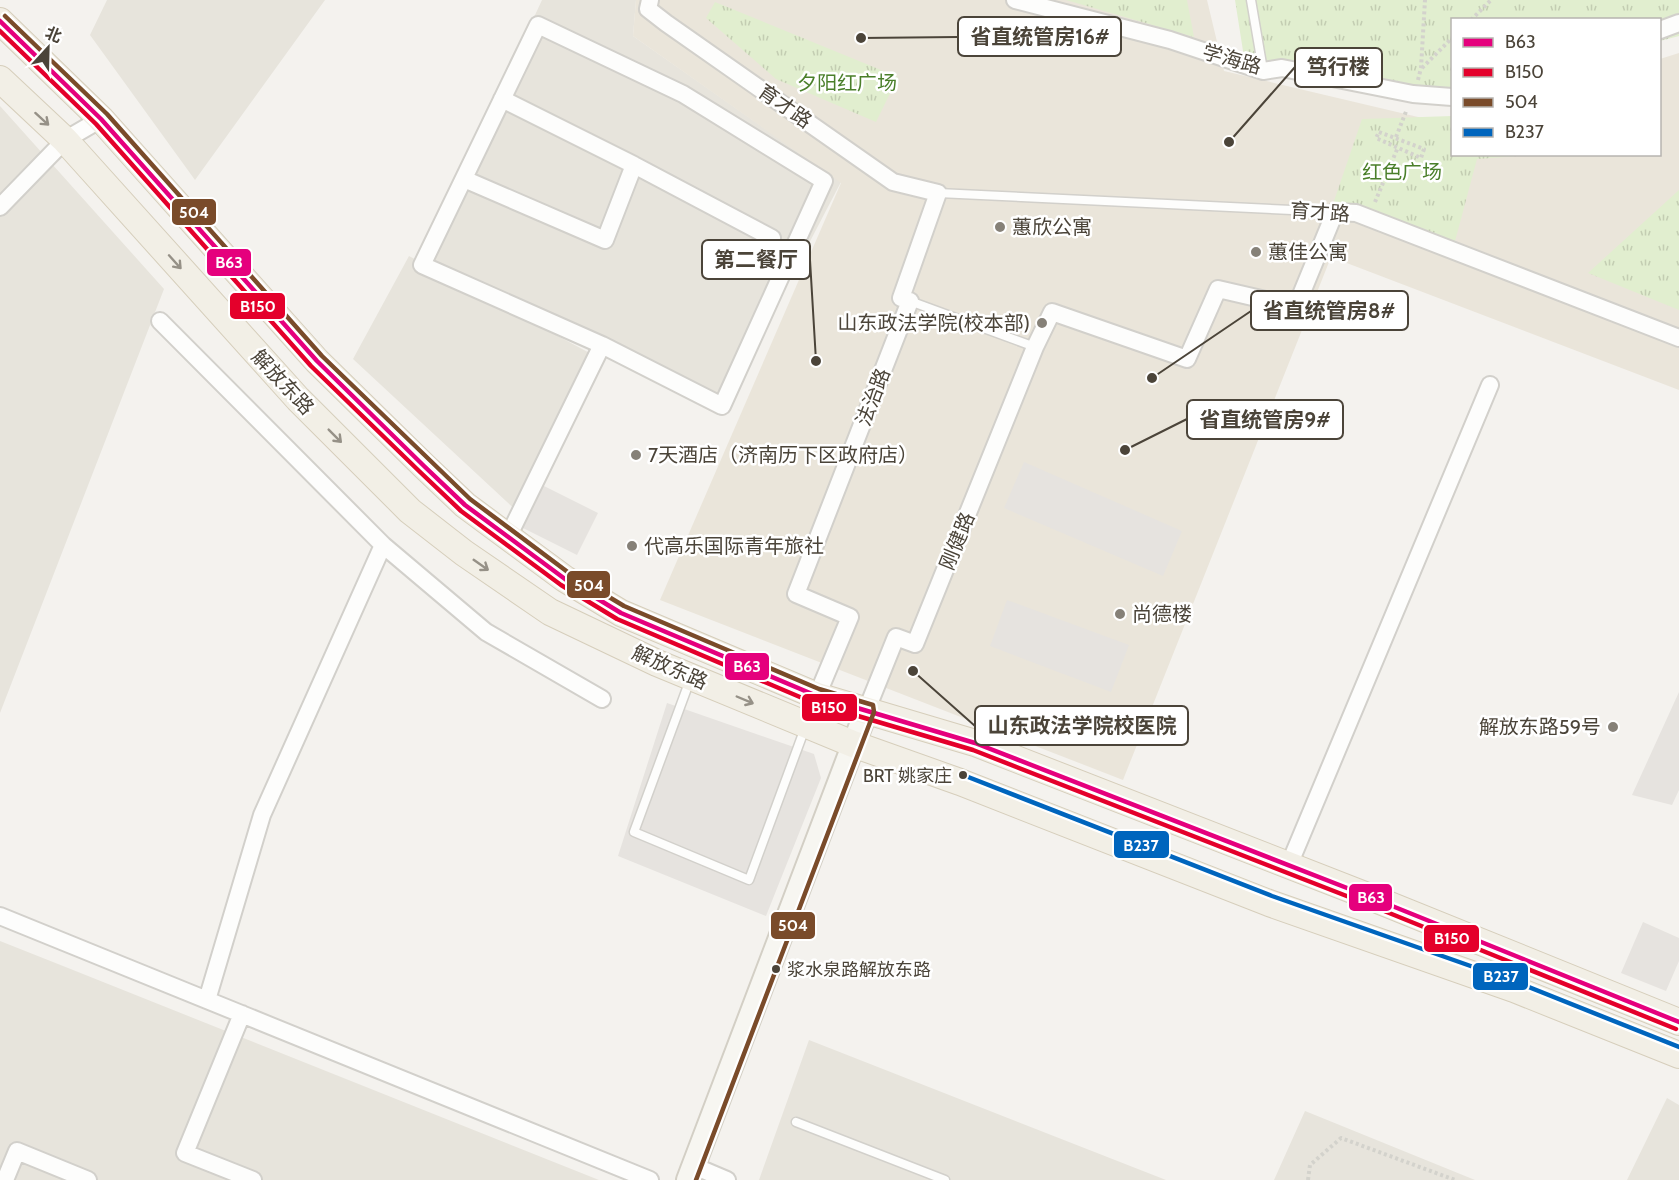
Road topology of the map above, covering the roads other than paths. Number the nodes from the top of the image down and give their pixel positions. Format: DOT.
graph roads {
  1 [pos="650,0"];
  2 [pos="1015,0"];
  3 [pos="1251,0"];
  4 [pos="0,21"];
  5 [pos="1679,23"];
  6 [pos="1661,29"];
  7 [pos="1263,71"];
  8 [pos="0,79"];
  9 [pos="1451,97"];
  10 [pos="502,99"];
  11 [pos="101,119"];
  12 [pos="65,140"];
  13 [pos="634,165"];
  14 [pos="464,179"];
  15 [pos="938,193"];
  16 [pos="0,207"];
  17 [pos="1335,212"];
  18 [pos="772,238"];
  19 [pos="905,300"];
  20 [pos="160,321"];
  21 [pos="1679,338"];
  22 [pos="602,345"];
  23 [pos="1035,347"];
  24 [pos="1490,385"];
  25 [pos="508,537"];
  26 [pos="383,545"];
  27 [pos="691,677"];
  28 [pos="817,696"];
  29 [pos="602,699"];
  30 [pos="867,709"];
  31 [pos="806,725"];
  32 [pos="853,744"];
  33 [pos="1289,865"];
  34 [pos="0,916"];
  35 [pos="207,1000"];
  36 [pos="242,1014"];
  37 [pos="1679,1022"];
  38 [pos="1679,1055"];
  39 [pos="796,1122"];
  40 [pos="691,1173"];
  41 [pos="5,1180"];
  42 [pos="88,1180"];
  43 [pos="253,1180"];
  44 [pos="650,1180"];
  45 [pos="727,1180"];
  46 [pos="945,1180"];
  1 -- 15 [label="street, 育才路"];
  2 -- 7 [label="street, 学海路"];
  3 -- 7 [label="lane"];
  4 -- 11 [label="main road, 解放东路"];
  5 -- 6 [label="street"];
  7 -- 9 [label="street, 学海路"];
  8 -- 12 [label="main road, 解放东路, one-way"];
  10 -- 13 [label="street"];
  10 -- 14 [label="street"];
  10 -- 22 [label="street"];
  11 -- 12 [label="street"];
  11 -- 25 [label="main road, 解放东路"];
  12 -- 16 [label="street"];
  12 -- 27 [label="main road, 解放东路, one-way"];
  13 -- 14 [label="street"];
  13 -- 18 [label="street"];
  14 -- 22 [label="street"];
  15 -- 17 [label="lane, 育才路"];
  15 -- 19 [label="street"];
  17 -- 21 [label="street, 育才路"];
  17 -- 23 [label="street"];
  19 -- 23 [label="lane"];
  19 -- 28 [label="street, 法治路"];
  20 -- 26 [label="street"];
  22 -- 25 [label="street"];
  23 -- 30 [label="street, 刚健路"];
  24 -- 33 [label="street"];
  25 -- 28 [label="main road, 解放东路"];
  26 -- 29 [label="street"];
  26 -- 35 [label="street"];
  27 -- 31 [label="main road, 解放东路, one-way"];
  27 -- 31 [label="lane"];
  28 -- 30 [label="main road, 解放东路"];
  30 -- 32 [label="main road"];
  30 -- 33 [label="main road, 解放东路"];
  31 -- 32 [label="main road, 解放东路"];
  32 -- 38 [label="main road, 解放东路"];
  32 -- 40 [label="main road"];
  33 -- 37 [label="main road, 解放东路"];
  34 -- 35 [label="street"];
  35 -- 36 [label="street"];
  36 -- 43 [label="street"];
  36 -- 44 [label="street"];
  39 -- 46 [label="lane"];
  40 -- 45 [label="street"];
  41 -- 42 [label="street"];
}
